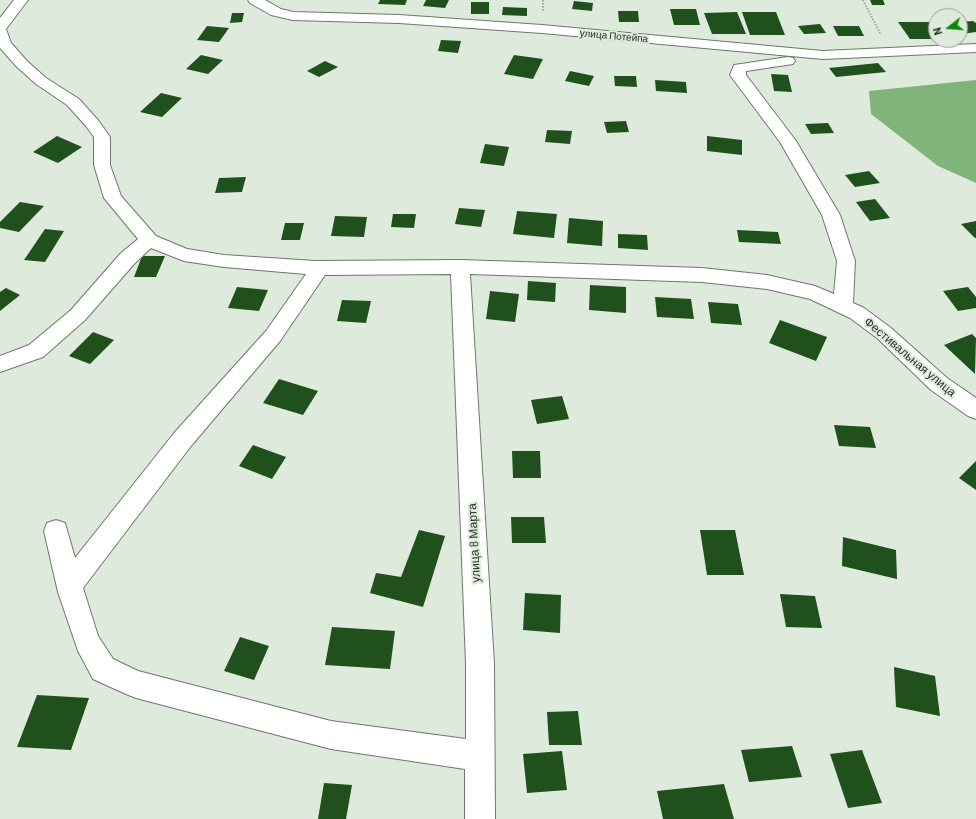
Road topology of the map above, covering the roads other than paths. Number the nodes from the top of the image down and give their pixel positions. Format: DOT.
graph roads {
  1 [pos="21,0"];
  2 [pos="255,0"];
  3 [pos="0,29"];
  4 [pos="976,48"];
  5 [pos="823,55"];
  6 [pos="149,240"];
  7 [pos="460,267"];
  8 [pos="320,268"];
  9 [pos="843,306"];
  10 [pos="0,364"];
  11 [pos="976,410"];
  12 [pos="56,531"];
  13 [pos="70,584"];
  14 [pos="480,756"];
  15 [pos="480,819"];
  1 -- 3 [label="street"];
  2 -- 5 [label="street, улица Потейпа"];
  3 -- 6 [label="street"];
  4 -- 5 [label="street, улица Потейпа"];
  5 -- 9 [label="street"];
  6 -- 8 [label="street, Фестивальная улица"];
  6 -- 10 [label="street"];
  7 -- 8 [label="street, Фестивальная улица"];
  7 -- 9 [label="street, Фестивальная улица"];
  7 -- 14 [label="street, улица 8 Марта"];
  8 -- 13 [label="street"];
  9 -- 11 [label="street, Фестивальная улица"];
  12 -- 13 [label="street"];
  13 -- 14 [label="street"];
  14 -- 15 [label="street, улица 8 Марта"];
}
